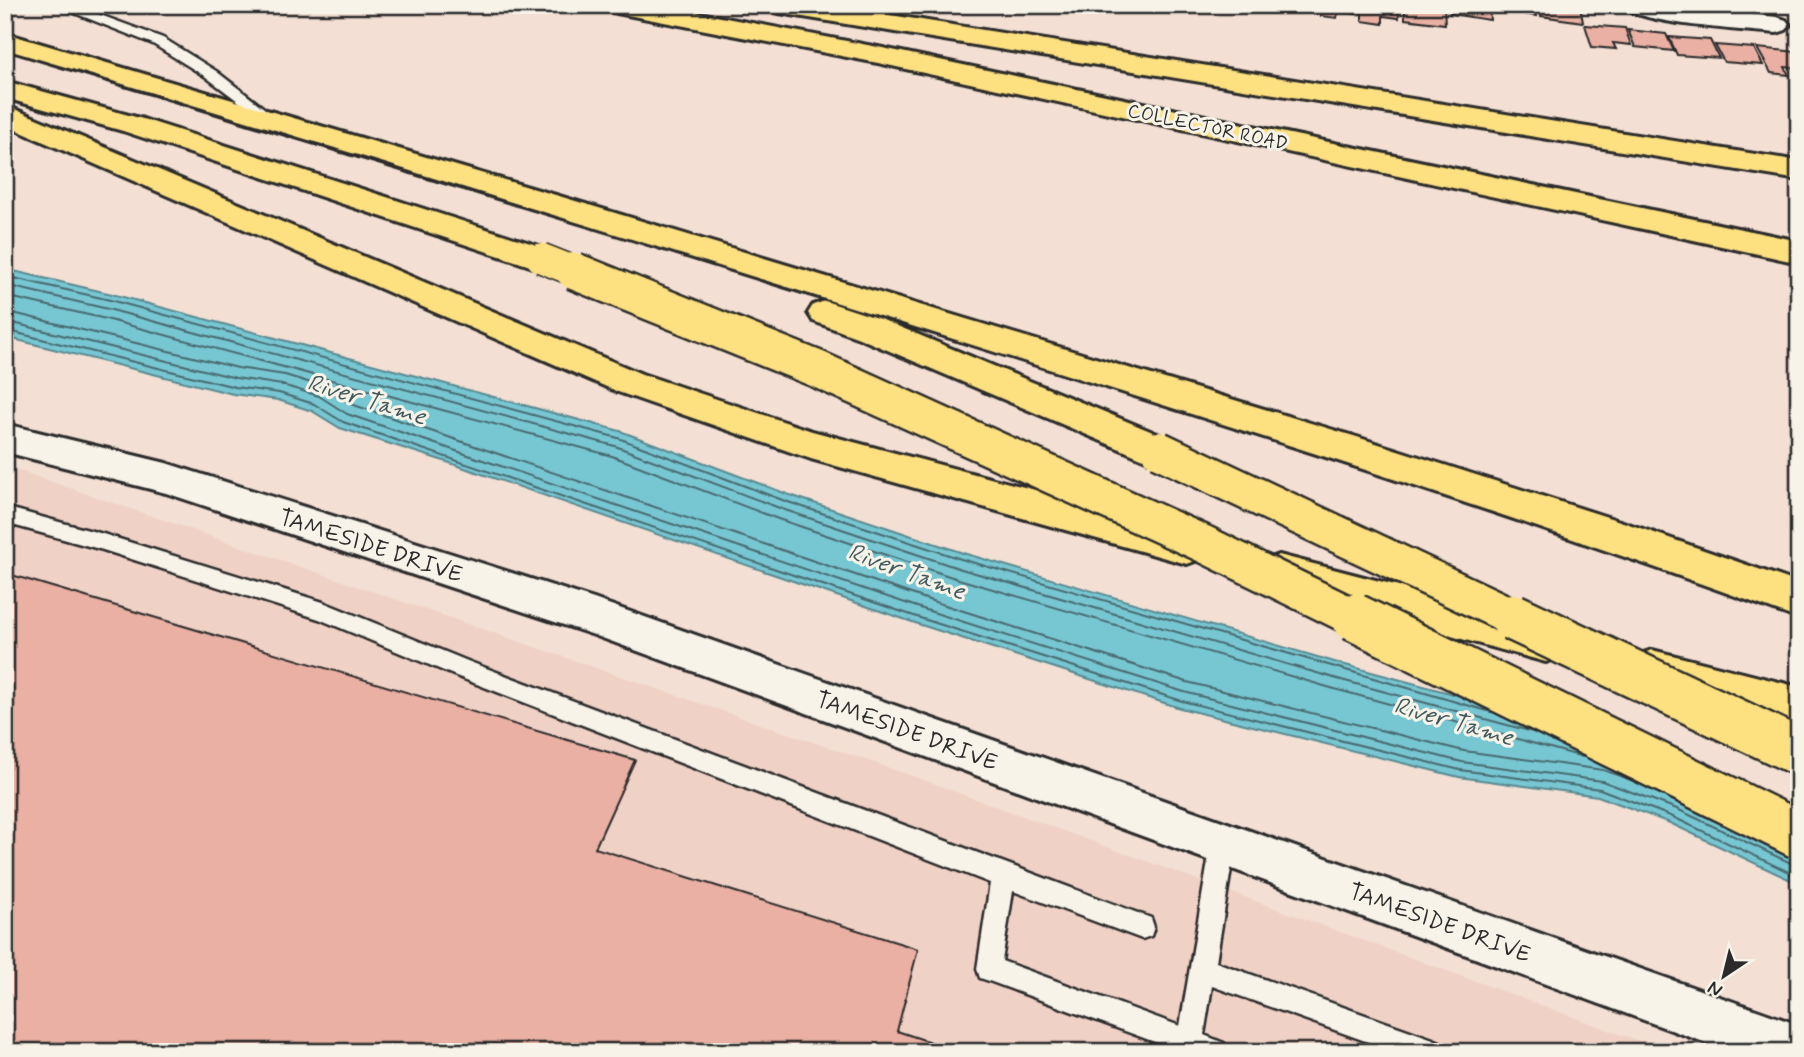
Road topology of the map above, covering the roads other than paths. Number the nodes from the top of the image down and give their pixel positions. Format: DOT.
graph roads {
  1 [pos="60,5"];
  2 [pos="617,5"];
  3 [pos="779,5"];
  4 [pos="1636,5"];
  5 [pos="1777,25"];
  6 [pos="5,41"];
  7 [pos="5,89"];
  8 [pos="5,114"];
  9 [pos="271,119"];
  10 [pos="349,142"];
  11 [pos="1799,171"];
  12 [pos="1799,252"];
  13 [pos="5,438"];
  14 [pos="5,515"];
  15 [pos="1799,601"];
  16 [pos="1799,707"];
  17 [pos="1799,752"];
  18 [pos="1799,835"];
  19 [pos="1223,844"];
  20 [pos="1003,876"];
  21 [pos="1142,927"];
  22 [pos="1202,970"];
  23 [pos="1190,1042"];
  24 [pos="1799,1051"];
  25 [pos="1215,1052"];
  26 [pos="1433,1052"];
  1 -- 9 [label="lane"];
  2 -- 12 [label="highway, COLLECTOR ROAD"];
  3 -- 11 [label="highway"];
  4 -- 5 [label="street"];
  6 -- 9 [label="highway"];
  7 -- 18 [label="highway, bridge"];
  8 -- 16 [label="highway"];
  9 -- 10 [label="highway"];
  10 -- 15 [label="highway"];
  10 -- 17 [label="highway, bridge"];
  13 -- 19 [label="street, TAMESIDE DRIVE"];
  14 -- 20 [label="lane"];
  19 -- 22 [label="lane"];
  19 -- 24 [label="street, TAMESIDE DRIVE"];
  20 -- 21 [label="lane"];
  20 -- 23 [label="lane"];
  22 -- 23 [label="lane"];
  22 -- 26 [label="lane"];
  23 -- 25 [label="lane"];
}
